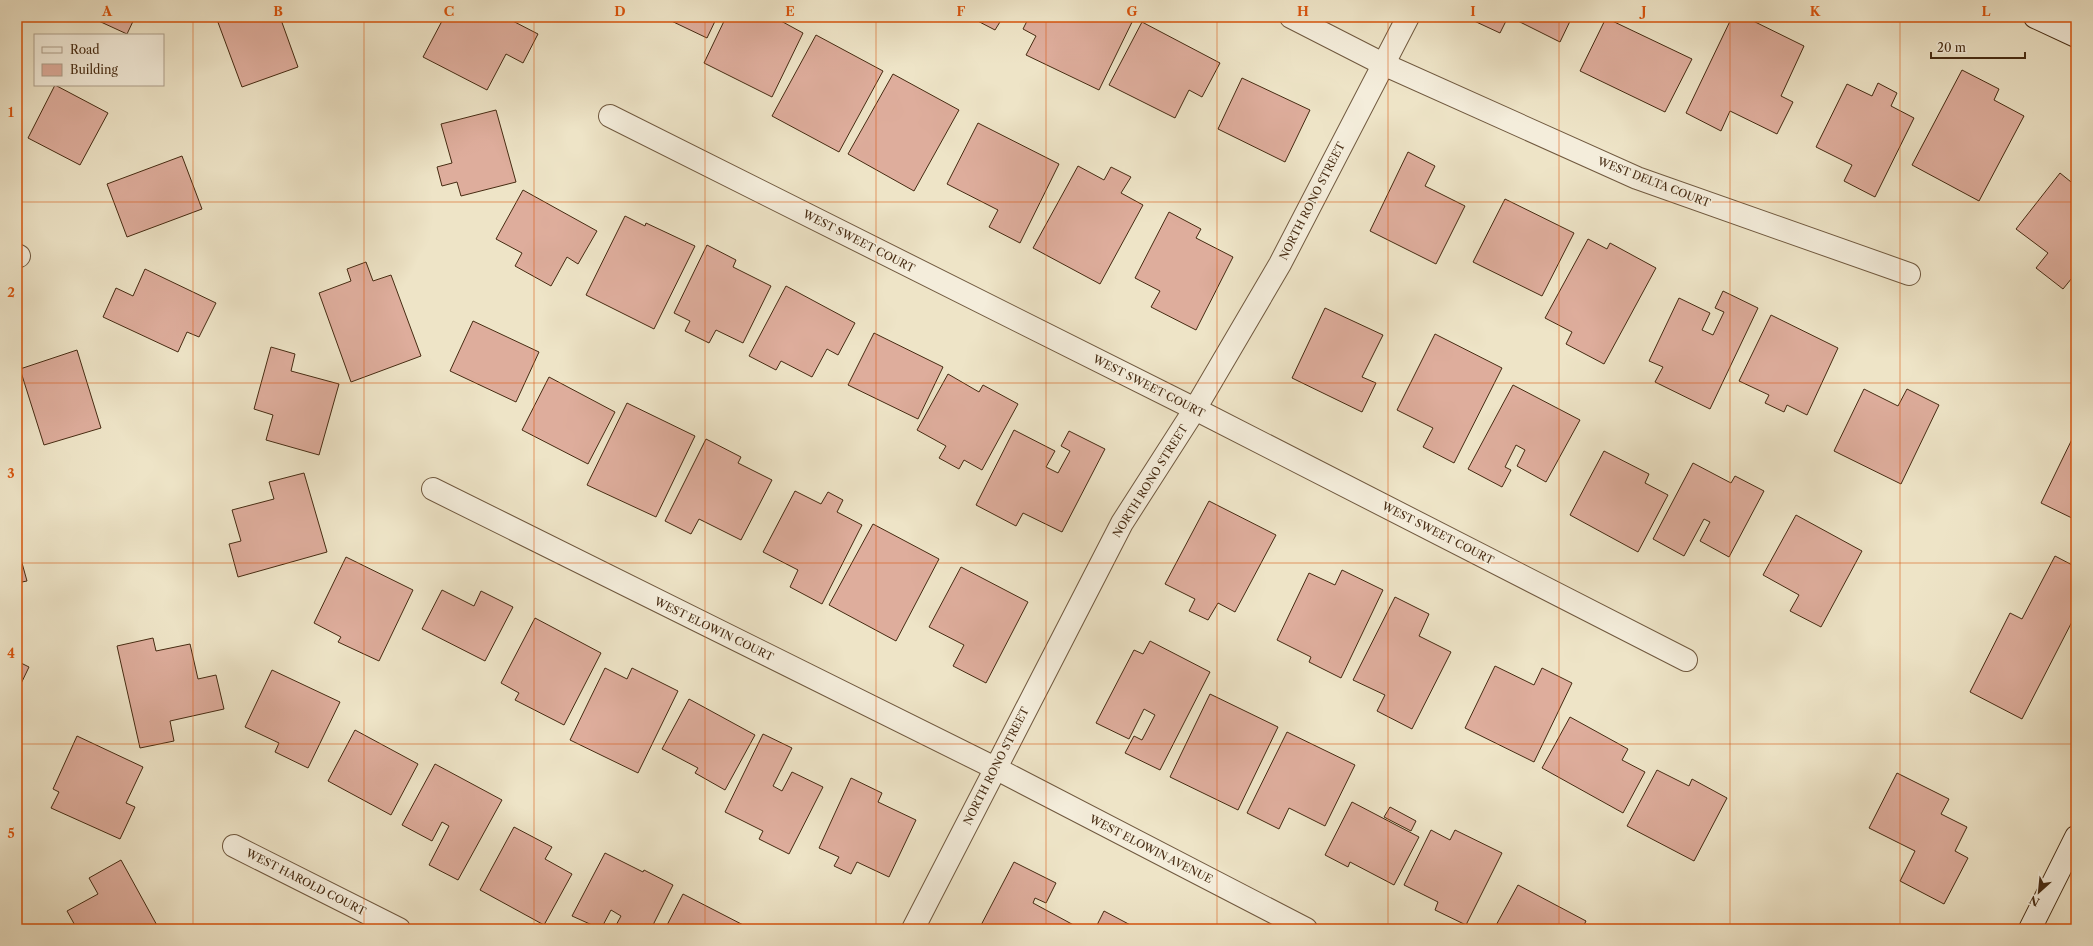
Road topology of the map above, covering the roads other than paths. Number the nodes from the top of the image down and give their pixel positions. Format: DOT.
graph roads {
  1 [pos="1291,17"];
  2 [pos="1408,17"];
  3 [pos="2035,17"];
  4 [pos="2076,36"];
  5 [pos="1383,64"];
  6 [pos="610,116"];
  7 [pos="1909,274"];
  8 [pos="1195,409"];
  9 [pos="433,489"];
  10 [pos="1686,660"];
  11 [pos="995,768"];
  12 [pos="2076,837"];
  13 [pos="234,846"];
  14 [pos="399,929"];
  15 [pos="913,929"];
  16 [pos="1306,929"];
  17 [pos="2030,929"];
  1 -- 5 [label="street, WEST DELTA COURT"];
  2 -- 5 [label="street, NORTH RONO STREET"];
  3 -- 4 [label="street"];
  5 -- 7 [label="street, WEST DELTA COURT"];
  5 -- 8 [label="street, NORTH RONO STREET"];
  6 -- 8 [label="street, WEST SWEET COURT"];
  8 -- 10 [label="street, WEST SWEET COURT"];
  8 -- 11 [label="street, NORTH RONO STREET"];
  9 -- 11 [label="street, WEST ELOWIN COURT"];
  11 -- 15 [label="street, NORTH RONO STREET"];
  11 -- 16 [label="street, WEST ELOWIN AVENUE"];
  12 -- 17 [label="street"];
  13 -- 14 [label="street, WEST HAROLD COURT"];
}
